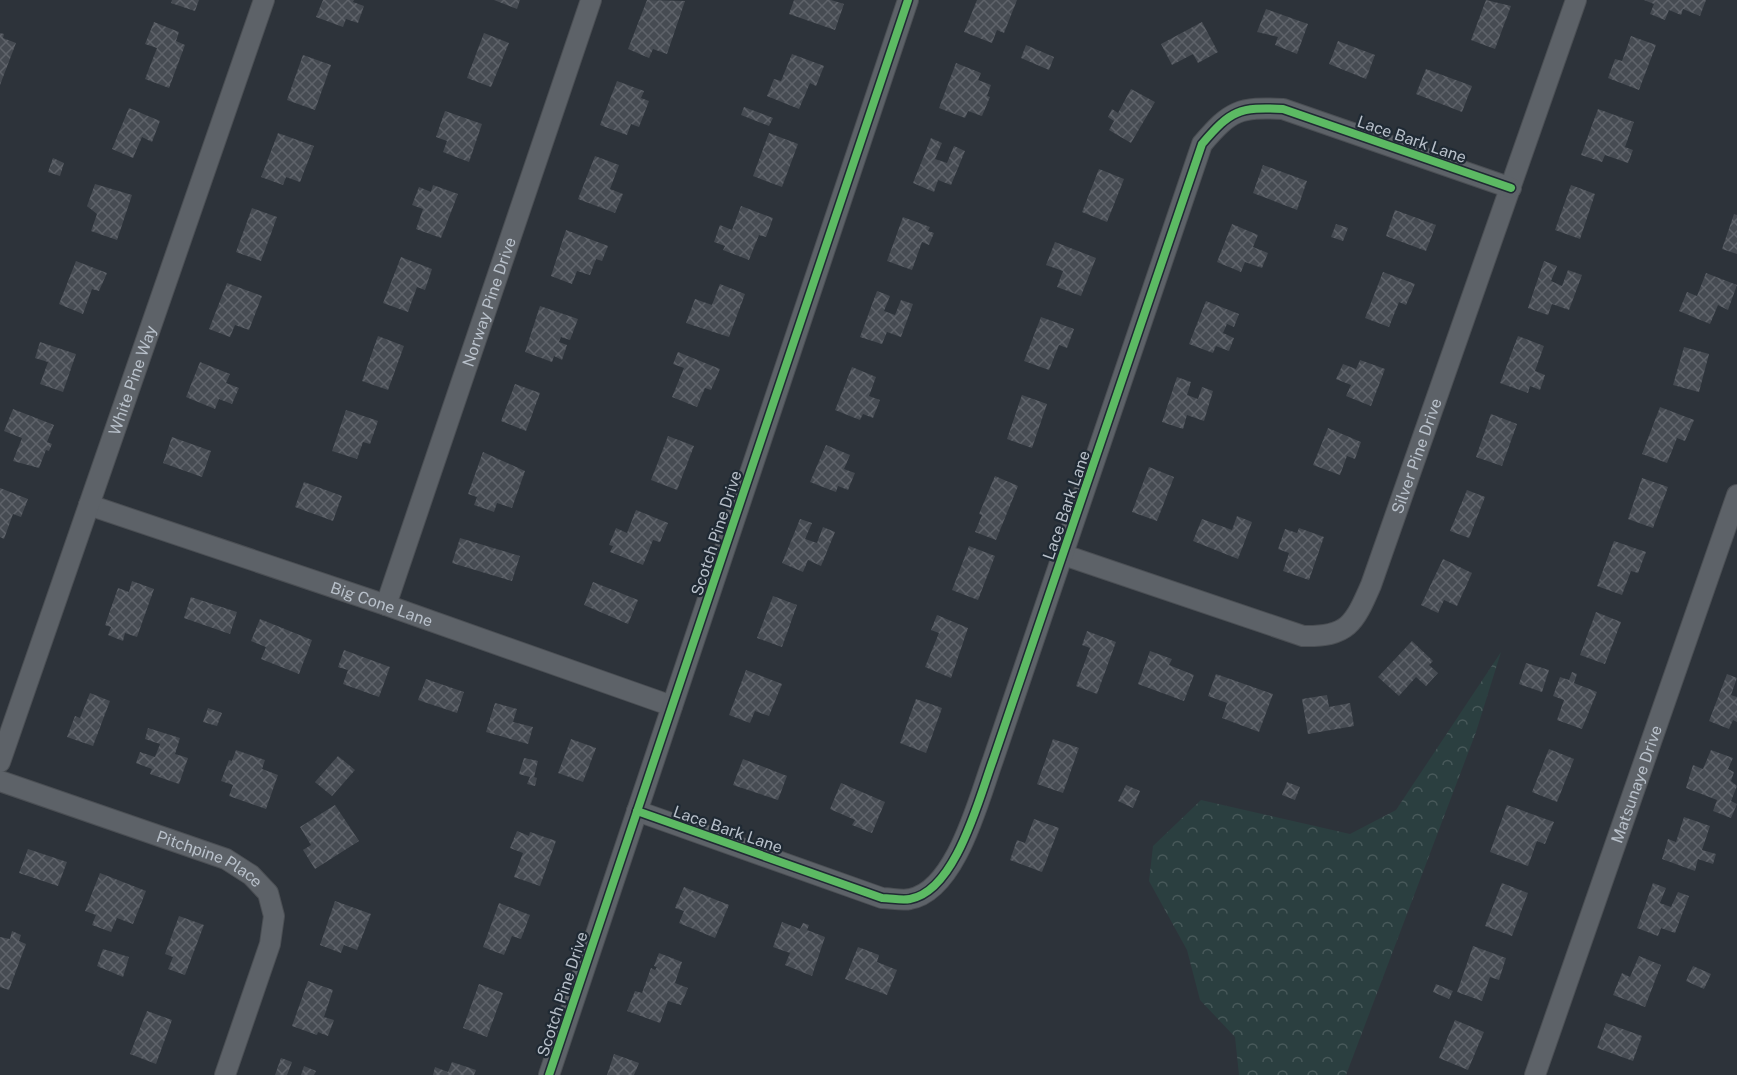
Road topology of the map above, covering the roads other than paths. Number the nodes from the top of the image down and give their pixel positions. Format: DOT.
graph roads {
  1 [pos="264,0"];
  2 [pos="591,0"];
  3 [pos="908,0"];
  4 [pos="1576,0"];
  5 [pos="1511,188"];
  6 [pos="1737,495"];
  7 [pos="89,505"];
  8 [pos="1064,555"];
  9 [pos="386,605"];
  10 [pos="672,706"];
  11 [pos="0,762"];
  12 [pos="0,781"];
  13 [pos="637,811"];
  14 [pos="225,1075"];
  15 [pos="549,1075"];
  16 [pos="1535,1075"];
  1 -- 7 [label="street, White Pine Way"];
  2 -- 9 [label="street, Norway Pine Drive"];
  3 -- 10 [label="street, Scotch Pine Drive"];
  4 -- 5 [label="street, Silver Pine Drive"];
  5 -- 8 [label="street, Silver Pine Drive"];
  5 -- 8 [label="street, Lace Bark Lane"];
  6 -- 16 [label="street, Matsunaye Drive"];
  7 -- 9 [label="street, Big Cone Lane"];
  7 -- 11 [label="street, White Pine Way"];
  8 -- 13 [label="street, Lace Bark Lane"];
  9 -- 10 [label="street, Big Cone Lane"];
  10 -- 13 [label="street, Scotch Pine Drive"];
  12 -- 14 [label="street, Pitchpine Place"];
  13 -- 15 [label="street, Scotch Pine Drive"];
}
